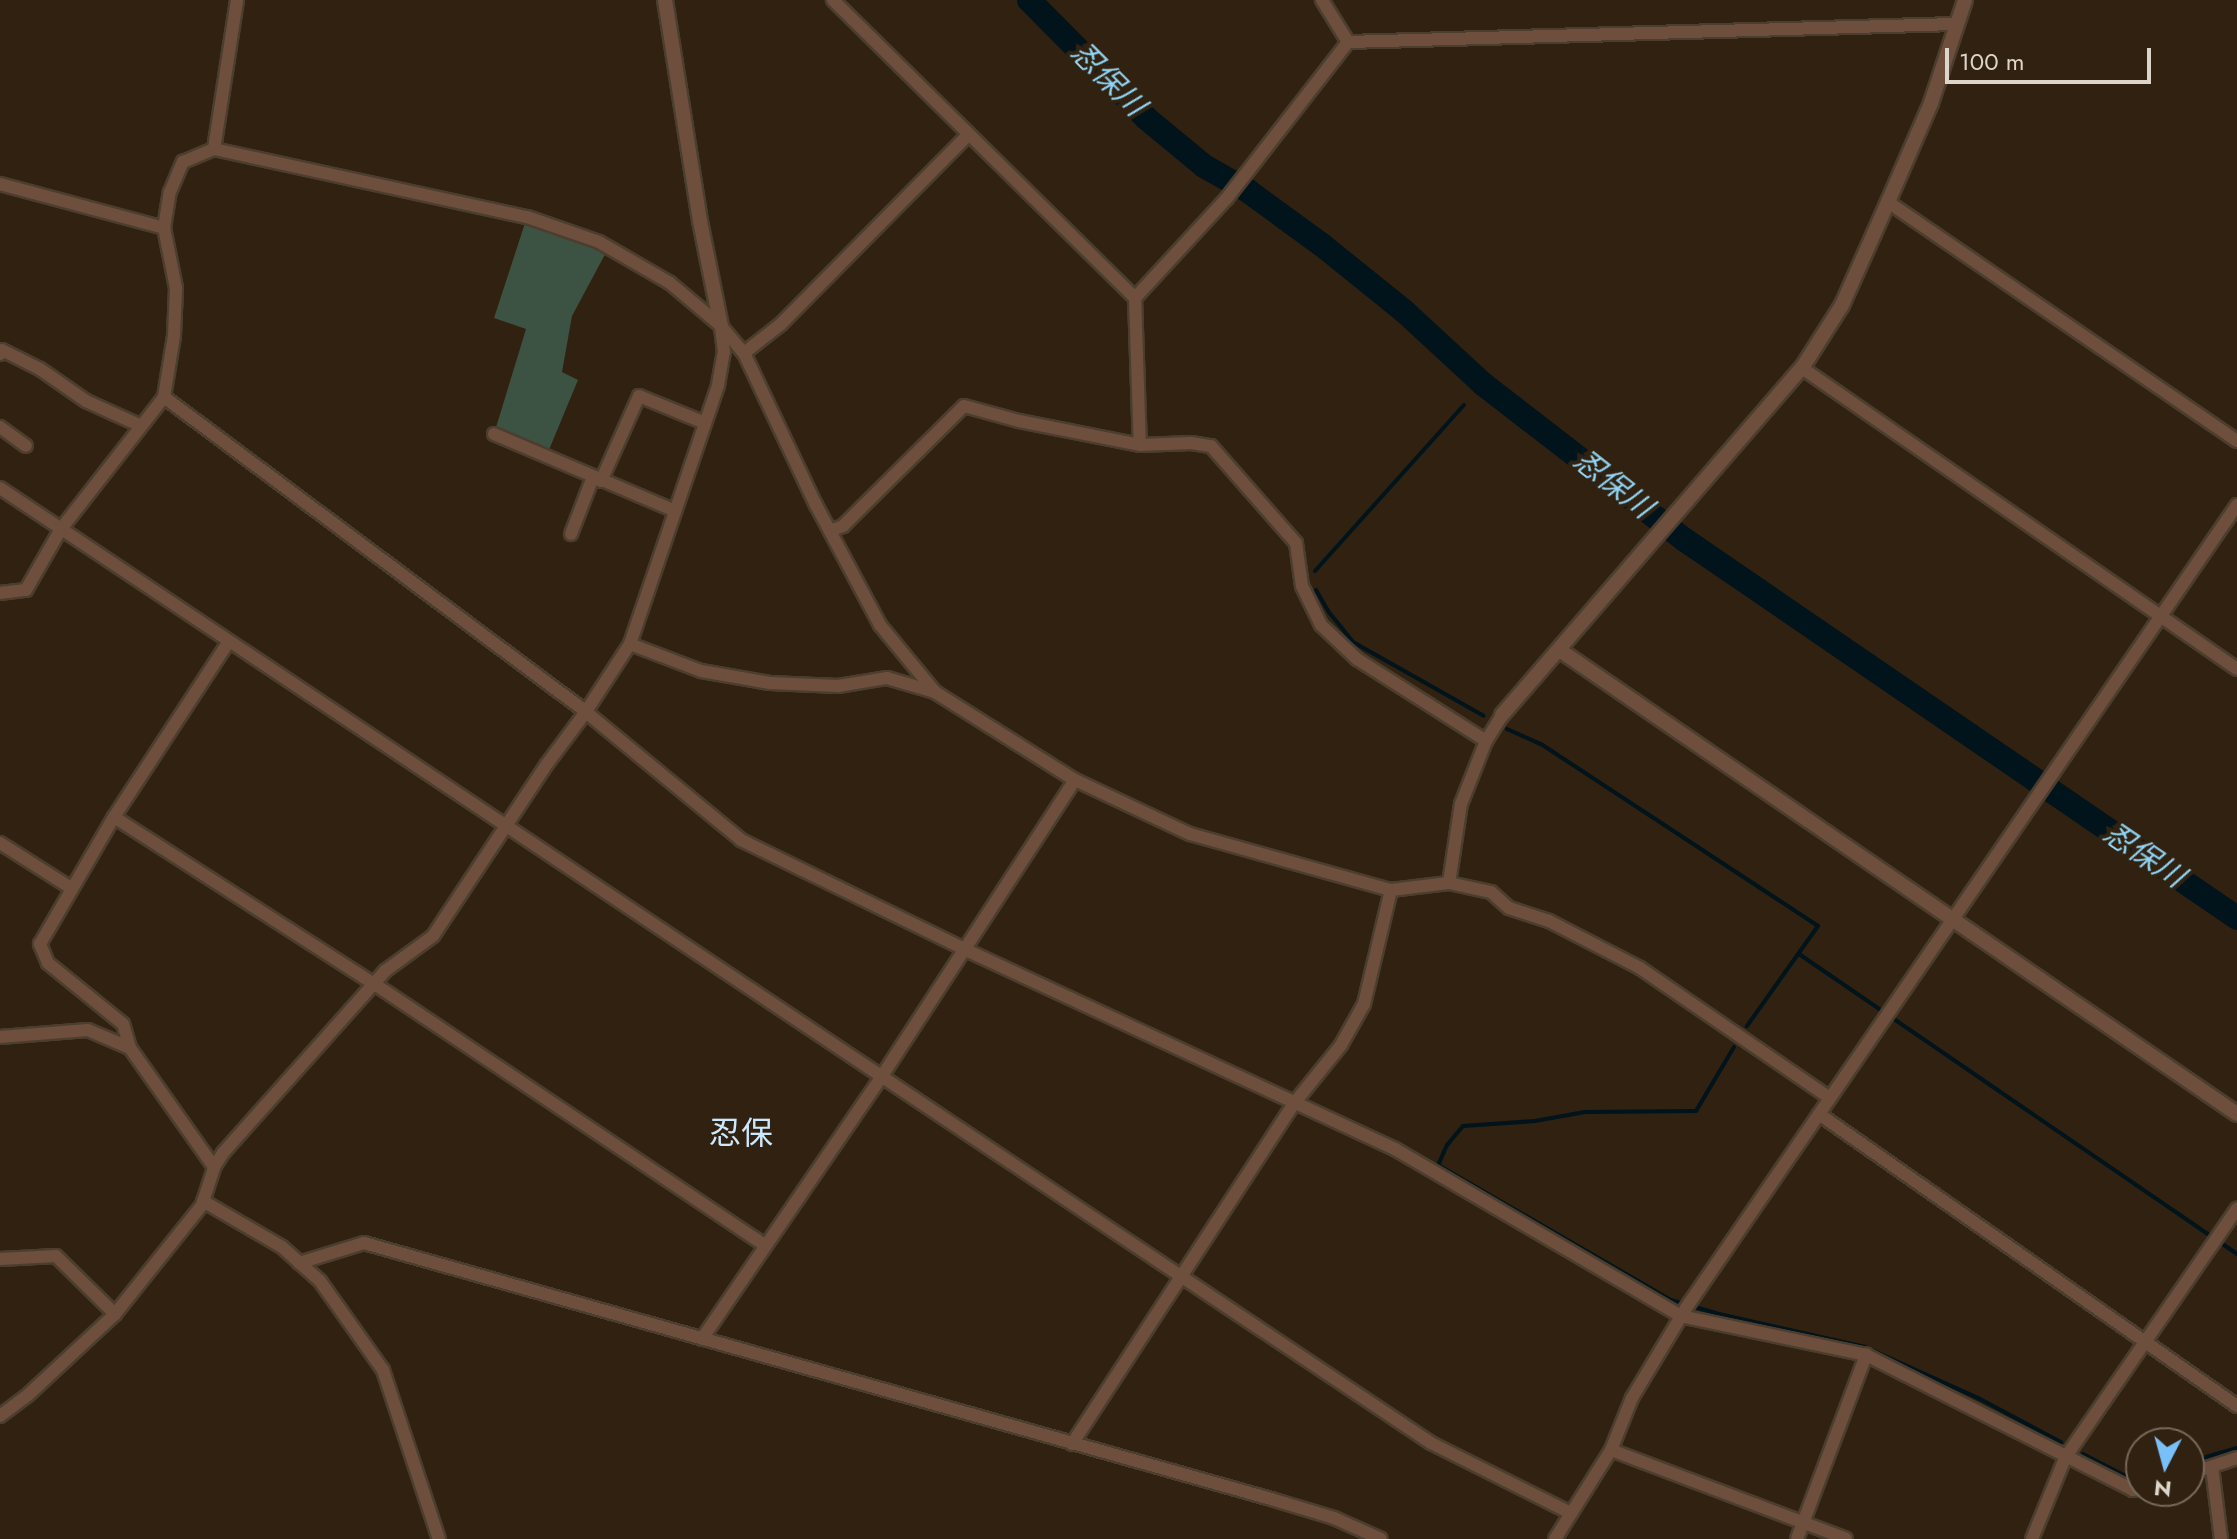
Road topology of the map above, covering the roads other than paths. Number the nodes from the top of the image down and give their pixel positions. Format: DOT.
graph roads {
  1 [pos="237,0"];
  2 [pos="665,0"];
  3 [pos="833,0"];
  4 [pos="1322,0"];
  5 [pos="1965,0"];
  6 [pos="1956,24"];
  7 [pos="1348,42"];
  8 [pos="967,136"];
  9 [pos="214,149"];
  10 [pos="0,184"];
  11 [pos="1888,202"];
  12 [pos="164,228"];
  13 [pos="1135,298"];
  14 [pos="721,326"];
  15 [pos="744,353"];
  16 [pos="0,354"];
  17 [pos="1802,368"];
  18 [pos="164,397"];
  19 [pos="705,423"];
  20 [pos="141,426"];
  21 [pos="0,427"];
  22 [pos="494,434"];
  23 [pos="2237,441"];
  24 [pos="1140,445"];
  25 [pos="26,446"];
  26 [pos="597,479"];
  27 [pos="0,488"];
  28 [pos="2237,505"];
  29 [pos="675,511"];
  30 [pos="61,529"];
  31 [pos="830,531"];
  32 [pos="571,534"];
  33 [pos="0,593"];
  34 [pos="2160,617"];
  35 [pos="229,641"];
  36 [pos="630,644"];
  37 [pos="1561,651"];
  38 [pos="2237,669"];
  39 [pos="935,692"];
  40 [pos="585,713"];
  41 [pos="1502,715"];
  42 [pos="1486,741"];
  43 [pos="1075,780"];
  44 [pos="114,817"];
  45 [pos="508,827"];
  46 [pos="0,843"];
  47 [pos="1449,883"];
  48 [pos="71,888"];
  49 [pos="1391,890"];
  50 [pos="1954,920"];
  51 [pos="964,949"];
  52 [pos="372,985"];
  53 [pos="0,1037"];
  54 [pos="130,1048"];
  55 [pos="882,1076"];
  56 [pos="1830,1098"];
  57 [pos="1296,1101"];
  58 [pos="1819,1114"];
  59 [pos="2237,1114"];
  60 [pos="214,1167"];
  61 [pos="203,1201"];
  62 [pos="2237,1209"];
  63 [pos="765,1245"];
  64 [pos="0,1259"];
  65 [pos="299,1263"];
  66 [pos="1183,1275"];
  67 [pos="115,1314"];
  68 [pos="1681,1316"];
  69 [pos="702,1339"];
  70 [pos="2148,1342"];
  71 [pos="1866,1355"];
  72 [pos="2237,1406"];
  73 [pos="0,1416"];
  74 [pos="1072,1444"];
  75 [pos="1611,1450"];
  76 [pos="2065,1458"];
  77 [pos="2237,1458"];
  78 [pos="2212,1467"];
  79 [pos="2205,1469"];
  80 [pos="2125,1486"];
  81 [pos="1571,1513"];
  82 [pos="1802,1521"];
  83 [pos="439,1539"];
  84 [pos="1381,1539"];
  85 [pos="1555,1539"];
  86 [pos="1797,1539"];
  87 [pos="1846,1539"];
  88 [pos="2032,1539"];
  89 [pos="2221,1539"];
  1 -- 9 [label="street"];
  2 -- 14 [label="street"];
  3 -- 8 [label="street"];
  4 -- 7 [label="street"];
  5 -- 6 [label="street"];
  6 -- 7 [label="street"];
  6 -- 11 [label="street"];
  7 -- 13 [label="street"];
  8 -- 13 [label="street"];
  8 -- 15 [label="street"];
  9 -- 12 [label="street"];
  9 -- 14 [label="street"];
  10 -- 12 [label="street"];
  11 -- 17 [label="street"];
  11 -- 23 [label="street"];
  12 -- 18 [label="street"];
  13 -- 24 [label="street"];
  14 -- 15 [label="street"];
  14 -- 19 [label="street"];
  15 -- 31 [label="street"];
  16 -- 20 [label="street"];
  17 -- 34 [label="street"];
  17 -- 37 [label="street"];
  18 -- 20 [label="street"];
  18 -- 40 [label="street"];
  19 -- 26 [label="street"];
  19 -- 29 [label="street"];
  20 -- 30 [label="street"];
  21 -- 25 [label="street"];
  22 -- 26 [label="street"];
  24 -- 31 [label="street"];
  24 -- 42 [label="street"];
  26 -- 29 [label="street"];
  26 -- 32 [label="street"];
  27 -- 30 [label="street"];
  28 -- 34 [label="street"];
  29 -- 36 [label="street"];
  30 -- 33 [label="street"];
  30 -- 35 [label="street"];
  31 -- 39 [label="street"];
  34 -- 38 [label="street"];
  34 -- 50 [label="street"];
  35 -- 44 [label="street"];
  35 -- 45 [label="street"];
  36 -- 39 [label="street"];
  36 -- 40 [label="street"];
  37 -- 41 [label="street"];
  37 -- 50 [label="street"];
  39 -- 43 [label="street"];
  40 -- 45 [label="street"];
  40 -- 51 [label="street"];
  41 -- 42 [label="street"];
  42 -- 47 [label="street"];
  43 -- 49 [label="street"];
  43 -- 51 [label="street"];
  44 -- 48 [label="street"];
  44 -- 52 [label="street"];
  45 -- 52 [label="street"];
  45 -- 55 [label="street"];
  46 -- 48 [label="street"];
  47 -- 49 [label="street"];
  47 -- 56 [label="street"];
  48 -- 54 [label="street"];
  49 -- 57 [label="street"];
  50 -- 56 [label="street"];
  50 -- 59 [label="street"];
  51 -- 55 [label="street"];
  51 -- 57 [label="street"];
  52 -- 60 [label="street"];
  52 -- 63 [label="street"];
  53 -- 54 [label="street"];
  54 -- 60 [label="street"];
  55 -- 63 [label="street"];
  55 -- 66 [label="street"];
  56 -- 58 [label="street"];
  57 -- 66 [label="street"];
  57 -- 68 [label="street"];
  58 -- 68 [label="street"];
  58 -- 70 [label="street"];
  60 -- 61 [label="street"];
  61 -- 65 [label="street"];
  61 -- 67 [label="street"];
  62 -- 70 [label="street"];
  63 -- 69 [label="street"];
  64 -- 67 [label="street"];
  65 -- 69 [label="street"];
  65 -- 83 [label="street"];
  66 -- 74 [label="street"];
  66 -- 81 [label="street"];
  67 -- 73 [label="street"];
  68 -- 71 [label="street"];
  68 -- 75 [label="street"];
  69 -- 74 [label="street"];
  70 -- 72 [label="street"];
  70 -- 76 [label="street"];
  71 -- 76 [label="street"];
  71 -- 82 [label="street"];
  74 -- 84 [label="street"];
  75 -- 81 [label="street"];
  75 -- 82 [label="street"];
  76 -- 80 [label="street"];
  76 -- 88 [label="street"];
  77 -- 78 [label="street"];
  78 -- 79 [label="street"];
  78 -- 89 [label="street"];
  81 -- 85 [label="street"];
  82 -- 86 [label="street"];
  82 -- 87 [label="street"];
}
